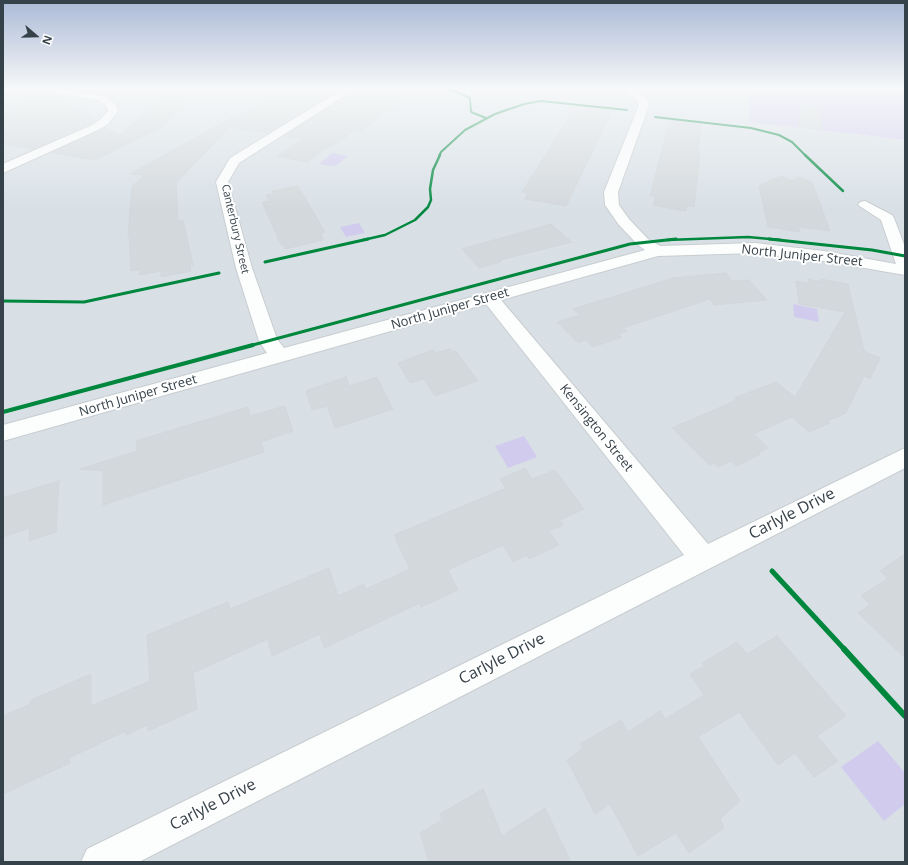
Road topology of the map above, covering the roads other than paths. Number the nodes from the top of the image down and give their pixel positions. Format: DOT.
graph roads {
  1 [pos="91,129"];
  2 [pos="285,129"];
  3 [pos="635,129"];
  4 [pos="9,163"];
  5 [pos="3,169"];
  6 [pos="865,205"];
  7 [pos="657,251"];
  8 [pos="905,269"];
  9 [pos="490,298"];
  10 [pos="280,356"];
  11 [pos="3,433"];
  12 [pos="905,457"];
  13 [pos="703,558"];
  14 [pos="100,862"];
  1 -- 4 [label="street"];
  2 -- 10 [label="street, Canterbury Street"];
  3 -- 7 [label="street"];
  4 -- 5 [label="street"];
  6 -- 8 [label="street"];
  7 -- 8 [label="street, North Juniper Street"];
  7 -- 9 [label="street, North Juniper Street"];
  9 -- 10 [label="street, North Juniper Street"];
  9 -- 13 [label="street, Kensington Street"];
  10 -- 11 [label="street, North Juniper Street"];
  12 -- 13 [label="street, Carlyle Drive"];
  13 -- 14 [label="street, Carlyle Drive"];
}
